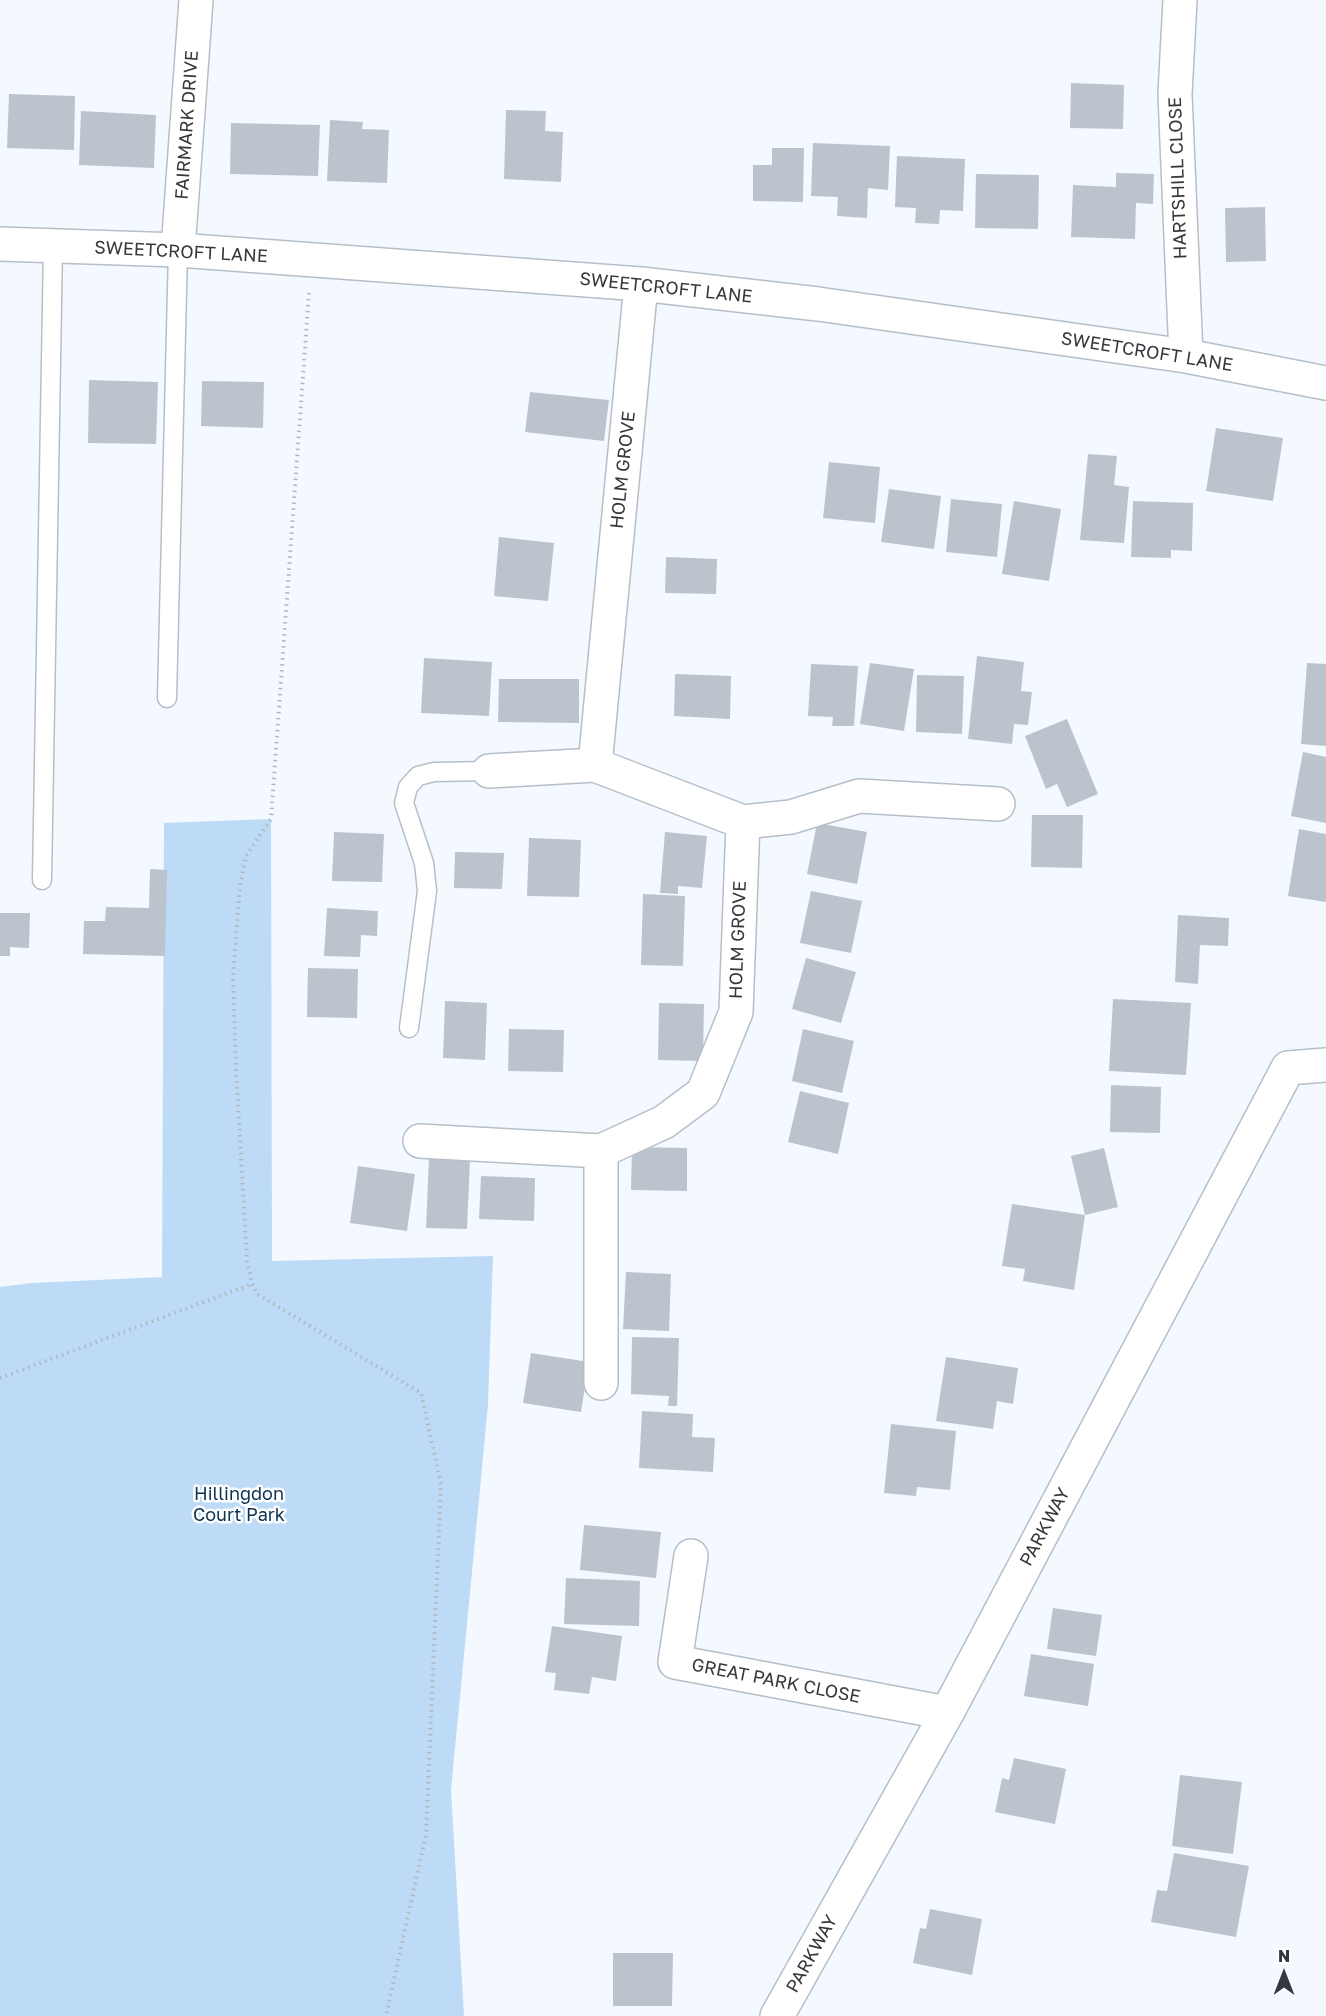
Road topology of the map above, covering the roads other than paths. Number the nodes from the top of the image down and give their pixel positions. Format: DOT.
graph roads {
  1 [pos="196,0"];
  2 [pos="1180,0"];
  3 [pos="0,244"];
  4 [pos="53,246"];
  5 [pos="178,250"];
  6 [pos="641,284"];
  7 [pos="1186,356"];
  8 [pos="1326,383"];
  9 [pos="167,698"];
  10 [pos="594,765"];
  11 [pos="489,771"];
  12 [pos="998,804"];
  13 [pos="743,822"];
  14 [pos="42,880"];
  15 [pos="409,1028"];
  16 [pos="1326,1065"];
  17 [pos="420,1141"];
  18 [pos="601,1151"];
  19 [pos="601,1383"];
  20 [pos="691,1556"];
  21 [pos="947,1713"];
  22 [pos="777,2016"];
  1 -- 5 [label="street, FAIRMARK DRIVE"];
  2 -- 7 [label="street, HARTSHILL CLOSE"];
  3 -- 4 [label="street, SWEETCROFT LANE"];
  4 -- 5 [label="street, SWEETCROFT LANE"];
  4 -- 14 [label="lane"];
  5 -- 6 [label="street, SWEETCROFT LANE"];
  5 -- 9 [label="lane"];
  6 -- 7 [label="street, SWEETCROFT LANE"];
  6 -- 10 [label="street, HOLM GROVE"];
  7 -- 8 [label="street, SWEETCROFT LANE"];
  10 -- 11 [label="street"];
  10 -- 13 [label="street"];
  11 -- 15 [label="lane"];
  12 -- 13 [label="street"];
  13 -- 18 [label="street, HOLM GROVE"];
  16 -- 21 [label="street, PARKWAY"];
  17 -- 18 [label="street, HOLM GROVE"];
  18 -- 19 [label="street"];
  20 -- 21 [label="street, GREAT PARK CLOSE"];
  21 -- 22 [label="street, PARKWAY"];
}
